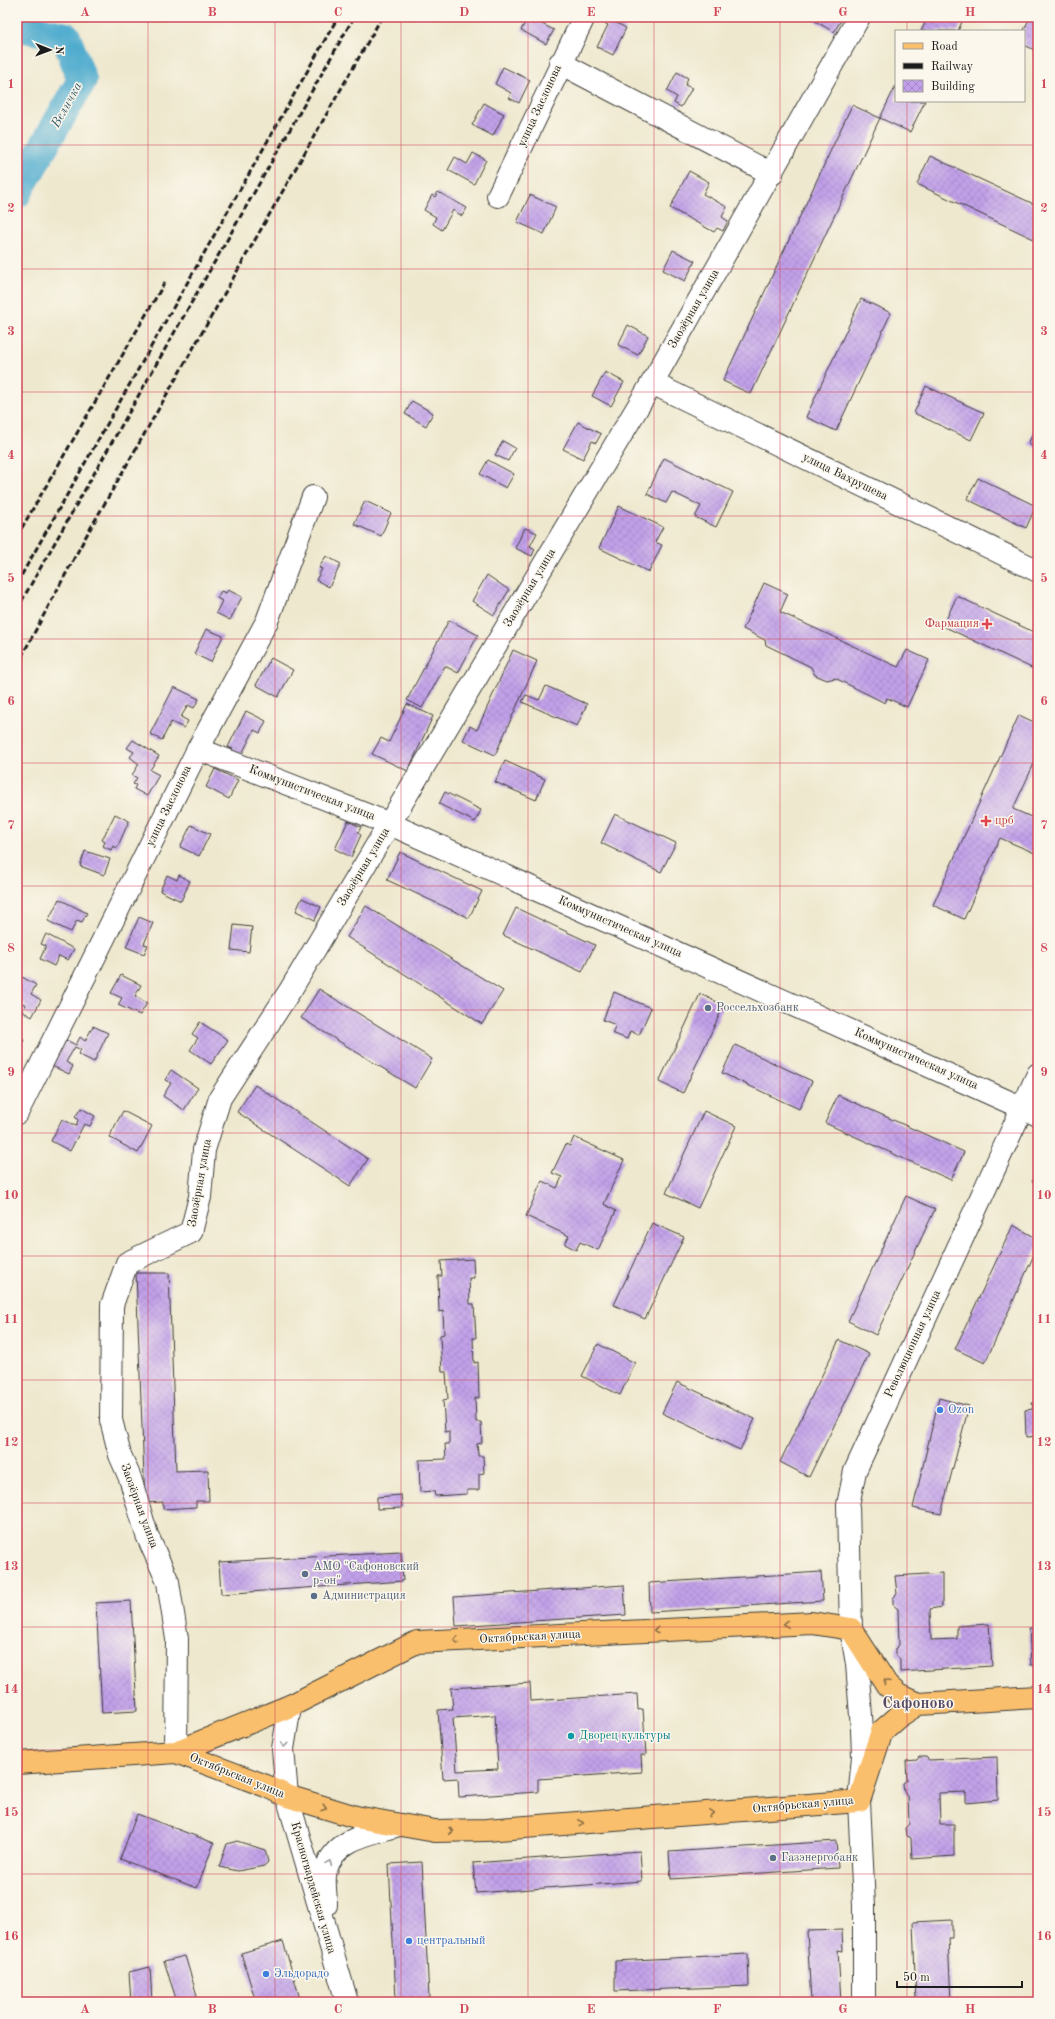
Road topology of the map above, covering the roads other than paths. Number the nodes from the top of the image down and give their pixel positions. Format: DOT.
graph roads {
  1 [pos="584,17"];
  2 [pos="859,17"];
  3 [pos="560,63"];
  4 [pos="772,174"];
  5 [pos="498,196"];
  6 [pos="652,383"];
  7 [pos="313,496"];
  8 [pos="1038,571"];
  9 [pos="198,748"];
  10 [pos="390,824"];
  11 [pos="1038,1074"];
  12 [pos="1030,1111"];
  13 [pos="17,1113"];
  14 [pos="851,1629"];
  15 [pos="1038,1697"];
  16 [pos="918,1704"];
  17 [pos="290,1706"];
  18 [pos="176,1752"];
  19 [pos="17,1762"];
  20 [pos="286,1796"];
  21 [pos="859,1801"];
  22 [pos="399,1824"];
  23 [pos="326,1930"];
  24 [pos="347,2002"];
  25 [pos="864,2002"];
  1 -- 3 [label="street, улица Заслонова"];
  2 -- 4 [label="street, Заозёрная улица"];
  3 -- 4 [label="street"];
  3 -- 5 [label="street, улица Заслонова"];
  4 -- 6 [label="street, Заозёрная улица"];
  6 -- 8 [label="street, улица Вахрушева"];
  6 -- 10 [label="street, Заозёрная улица"];
  7 -- 9 [label="street, улица Заслонова"];
  9 -- 10 [label="street, Коммунистическая улица"];
  9 -- 13 [label="street, улица Заслонова"];
  10 -- 12 [label="street, Коммунистическая улица"];
  10 -- 18 [label="street, Заозёрная улица"];
  11 -- 12 [label="street, Революционная улица"];
  12 -- 14 [label="street, Революционная улица"];
  16 -- 14 [label="main road, one-way"];
  14 -- 17 [label="main road, Октябрьская улица, one-way"];
  14 -- 21 [label="street, Революционная улица"];
  15 -- 16 [label="main road"];
  16 -- 21 [label="main road, Октябрьская улица"];
  17 -- 18 [label="main road, Октябрьская улица"];
  17 -- 20 [label="street, Красногвардейская улица, one-way"];
  18 -- 19 [label="main road, Октябрьская улица"];
  18 -- 20 [label="main road, Октябрьская улица"];
  20 -- 22 [label="main road, Октябрьская улица, one-way"];
  20 -- 23 [label="street, Красногвардейская улица"];
  22 -- 21 [label="main road, Октябрьская улица, one-way"];
  21 -- 25 [label="street"];
  23 -- 22 [label="street, one-way"];
  23 -- 24 [label="street, Красногвардейская улица"];
}
